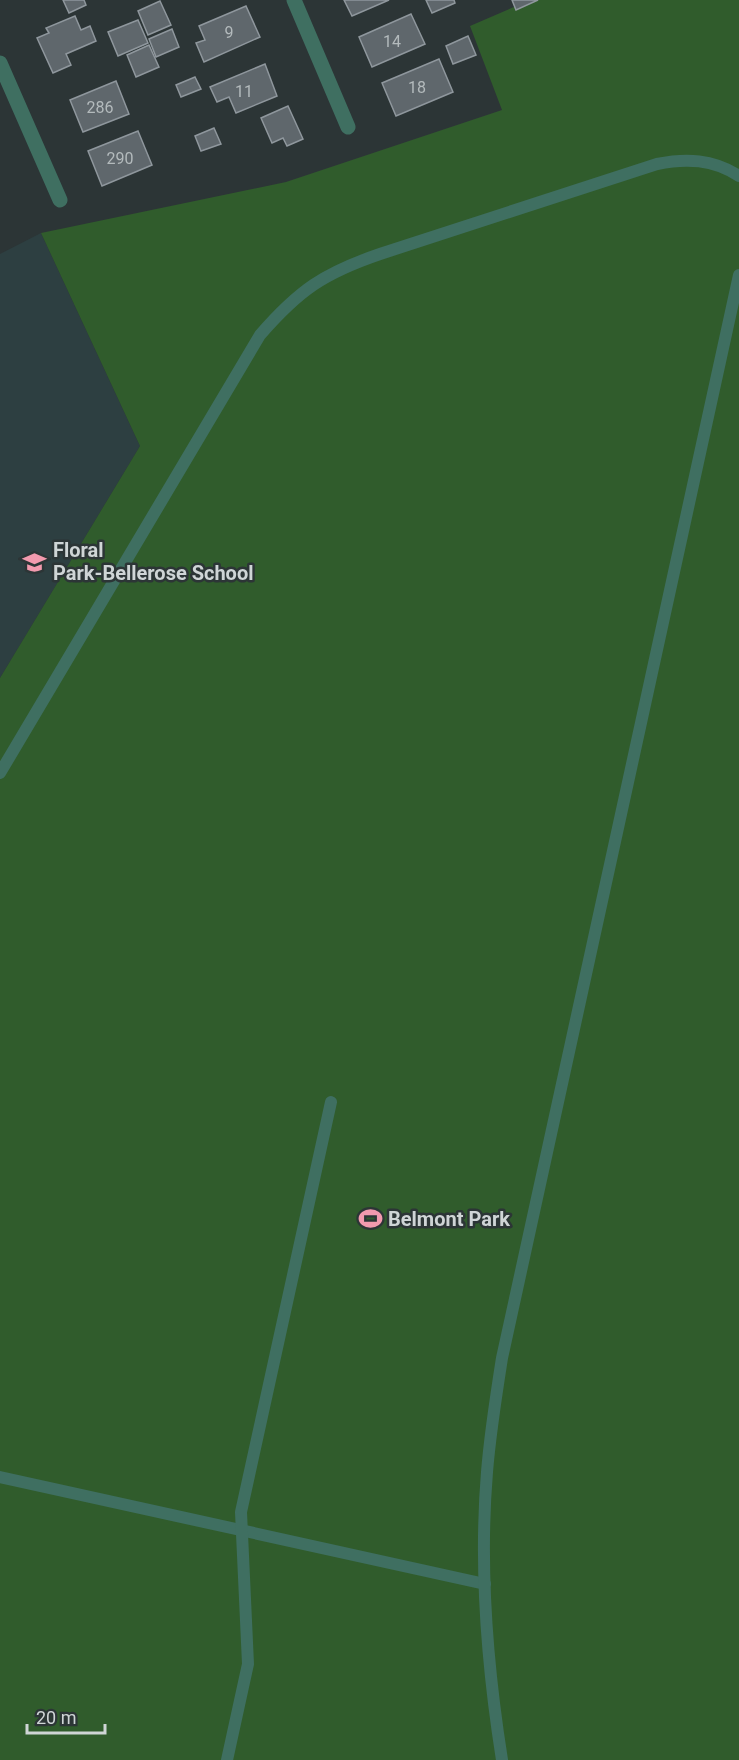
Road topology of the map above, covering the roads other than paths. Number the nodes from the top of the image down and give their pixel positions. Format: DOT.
graph roads {
  1 [pos="294,0"];
  2 [pos="0,63"];
  3 [pos="348,128"];
  4 [pos="739,176"];
  5 [pos="60,200"];
  6 [pos="739,275"];
  7 [pos="0,773"];
  8 [pos="331,1102"];
  9 [pos="0,1477"];
  10 [pos="242,1530"];
  11 [pos="485,1584"];
  12 [pos="227,1760"];
  13 [pos="502,1760"];
  1 -- 3 [label="street"];
  2 -- 5 [label="street"];
  4 -- 7 [label="lane"];
  6 -- 11 [label="lane"];
  8 -- 10 [label="lane"];
  9 -- 10 [label="lane"];
  10 -- 11 [label="lane"];
  10 -- 12 [label="lane"];
  11 -- 13 [label="lane"];
}
